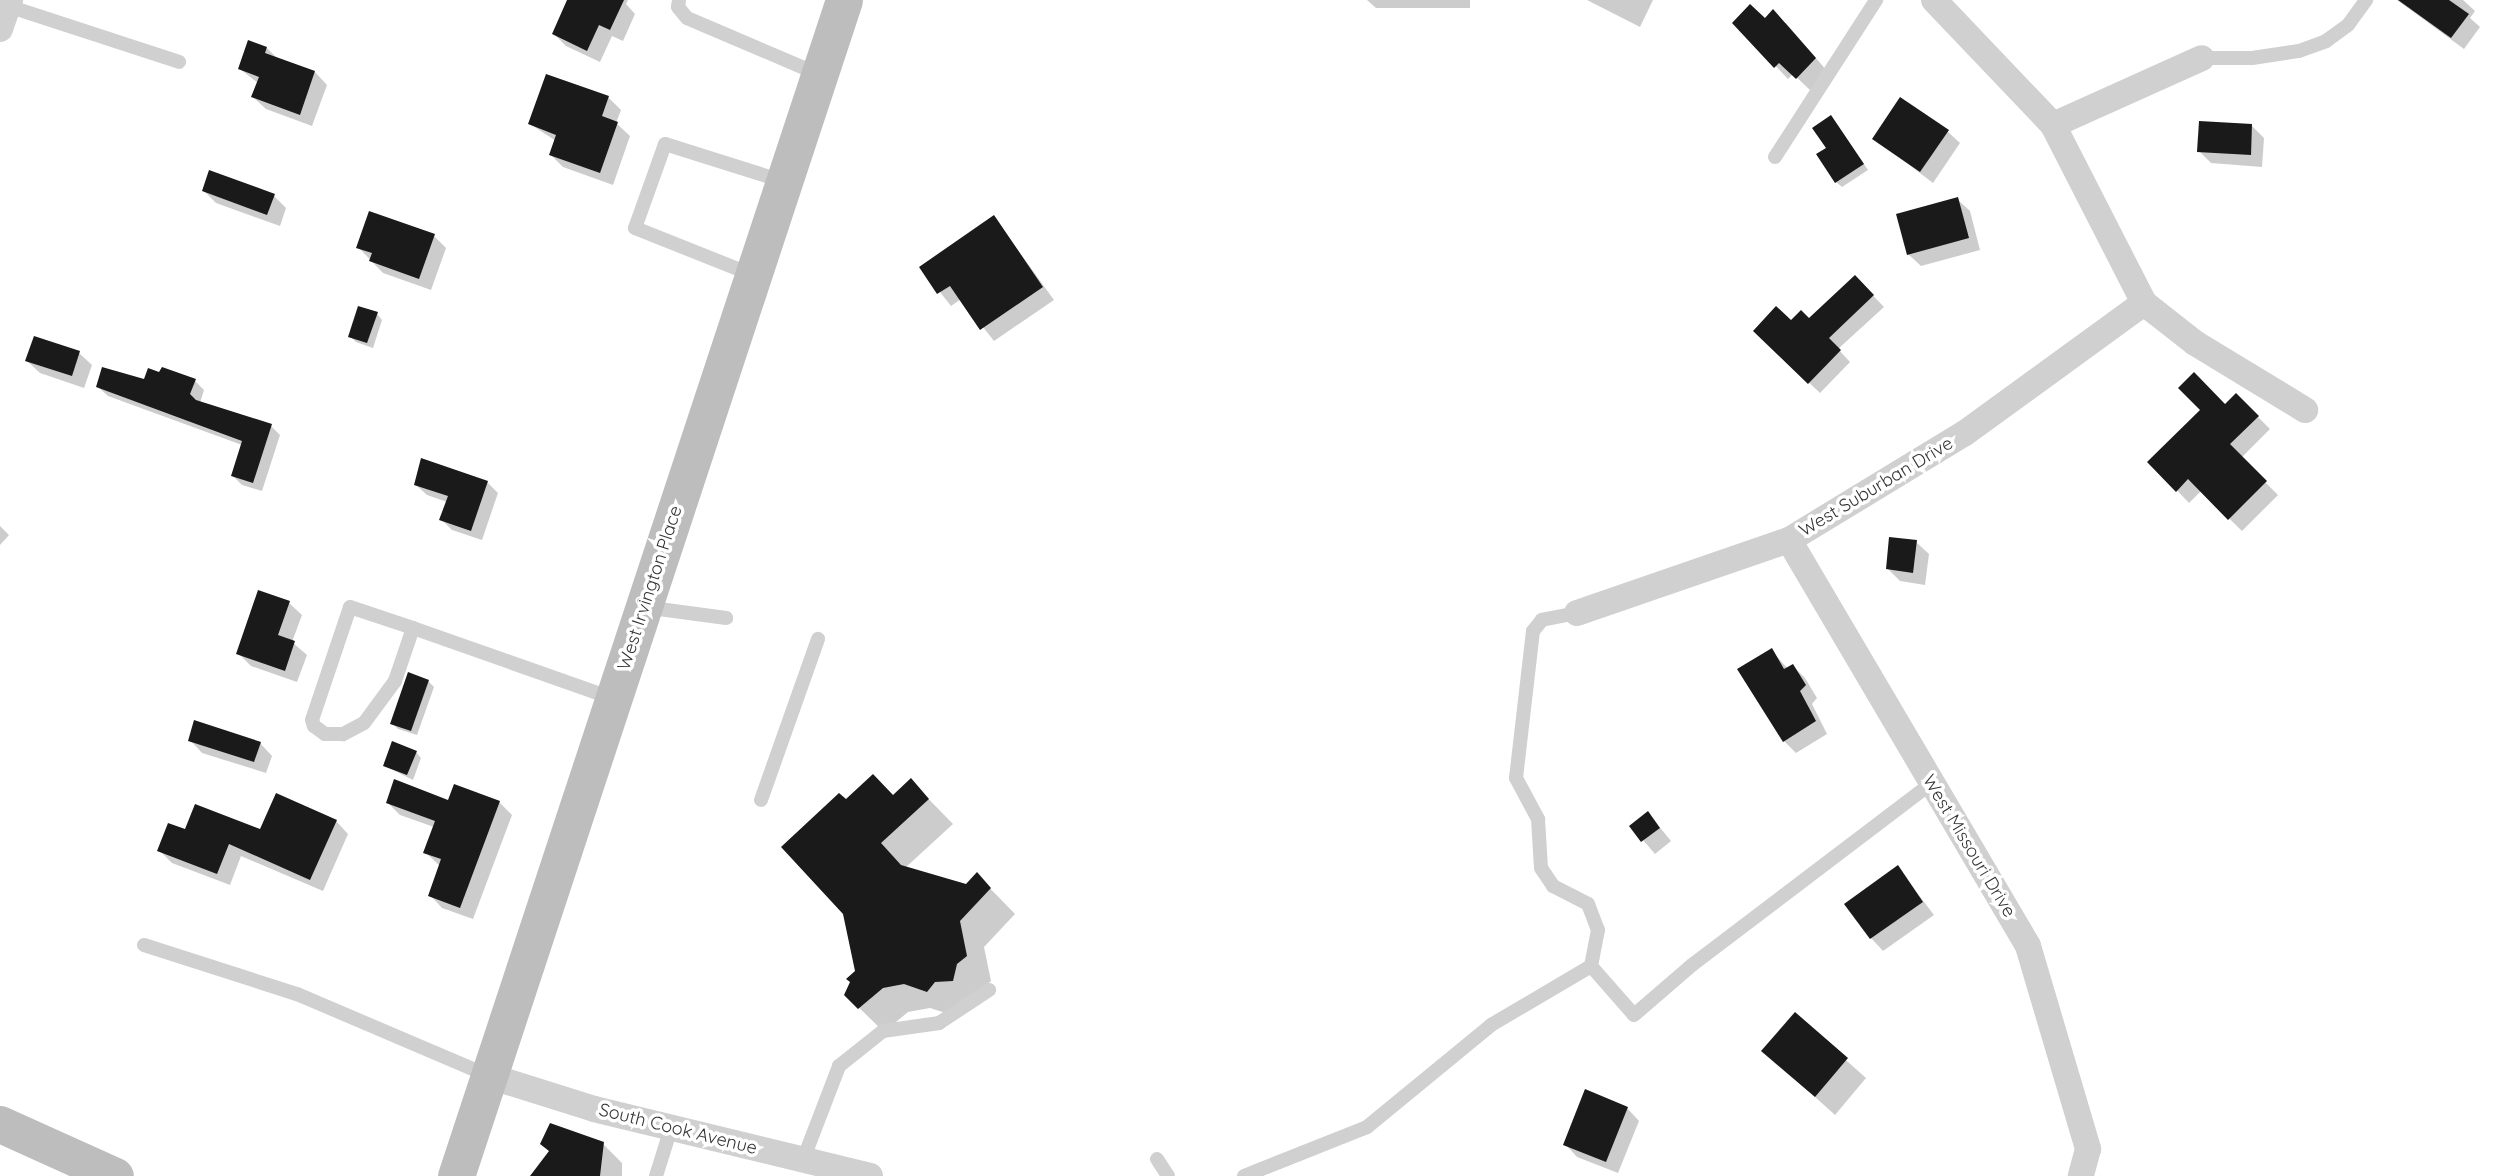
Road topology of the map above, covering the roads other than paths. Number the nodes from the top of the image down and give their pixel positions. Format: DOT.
graph roads {
  1 [pos="679,0"];
  2 [pos="844,0"];
  3 [pos="1876,0"];
  4 [pos="2366,0"];
  5 [pos="1936,1"];
  6 [pos="6,12"];
  7 [pos="2202,58"];
  8 [pos="178,62"];
  9 [pos="819,74"];
  10 [pos="2053,125"];
  11 [pos="1775,157"];
  12 [pos="784,182"];
  13 [pos="753,275"];
  14 [pos="2144,303"];
  15 [pos="2305,410"];
  16 [pos="1789,540"];
  17 [pos="644,607"];
  18 [pos="1577,613"];
  19 [pos="726,618"];
  20 [pos="413,628"];
  21 [pos="818,639"];
  22 [pos="614,699"];
  23 [pos="1932,783"];
  24 [pos="761,800"];
  25 [pos="144,945"];
  26 [pos="1591,966"];
  27 [pos="989,990"];
  28 [pos="489,1076"];
  29 [pos="0,1124"];
  30 [pos="671,1128"];
  31 [pos="1157,1159"];
  32 [pos="803,1160"];
  33 [pos="115,1176"];
  34 [pos="456,1176"];
  35 [pos="656,1176"];
  36 [pos="870,1176"];
  37 [pos="1168,1176"];
  38 [pos="1244,1176"];
  39 [pos="2081,1176"];
  1 -- 9 [label="lane"];
  2 -- 9 [label="street, West Irvington Place"];
  3 -- 11 [label="lane"];
  4 -- 7 [label="lane"];
  5 -- 10 [label="street"];
  6 -- 8 [label="lane"];
  7 -- 10 [label="street"];
  9 -- 12 [label="street, West Irvington Place"];
  10 -- 14 [label="street"];
  12 -- 13 [label="street, West Irvington Place"];
  12 -- 13 [label="lane"];
  13 -- 17 [label="street, West Irvington Place"];
  14 -- 15 [label="street"];
  14 -- 16 [label="street, West Suburban Drive"];
  16 -- 18 [label="street, West Suburban Drive"];
  16 -- 23 [label="street, West Missouri Drive"];
  17 -- 19 [label="lane"];
  17 -- 22 [label="street, West Irvington Place"];
  18 -- 26 [label="lane"];
  20 -- 20 [label="lane"];
  20 -- 22 [label="lane"];
  21 -- 24 [label="lane"];
  22 -- 28 [label="street, West Irvington Place"];
  23 -- 26 [label="lane"];
  23 -- 39 [label="street, West Missouri Drive"];
  25 -- 28 [label="lane"];
  26 -- 38 [label="lane"];
  27 -- 32 [label="lane"];
  28 -- 30 [label="street, South Cook Avenue"];
  28 -- 34 [label="street, West Irvington Place"];
  29 -- 33 [label="street"];
  30 -- 32 [label="street, South Cook Avenue"];
  30 -- 35 [label="lane"];
  31 -- 37 [label="lane"];
  32 -- 36 [label="street, South Cook Avenue"];
}
